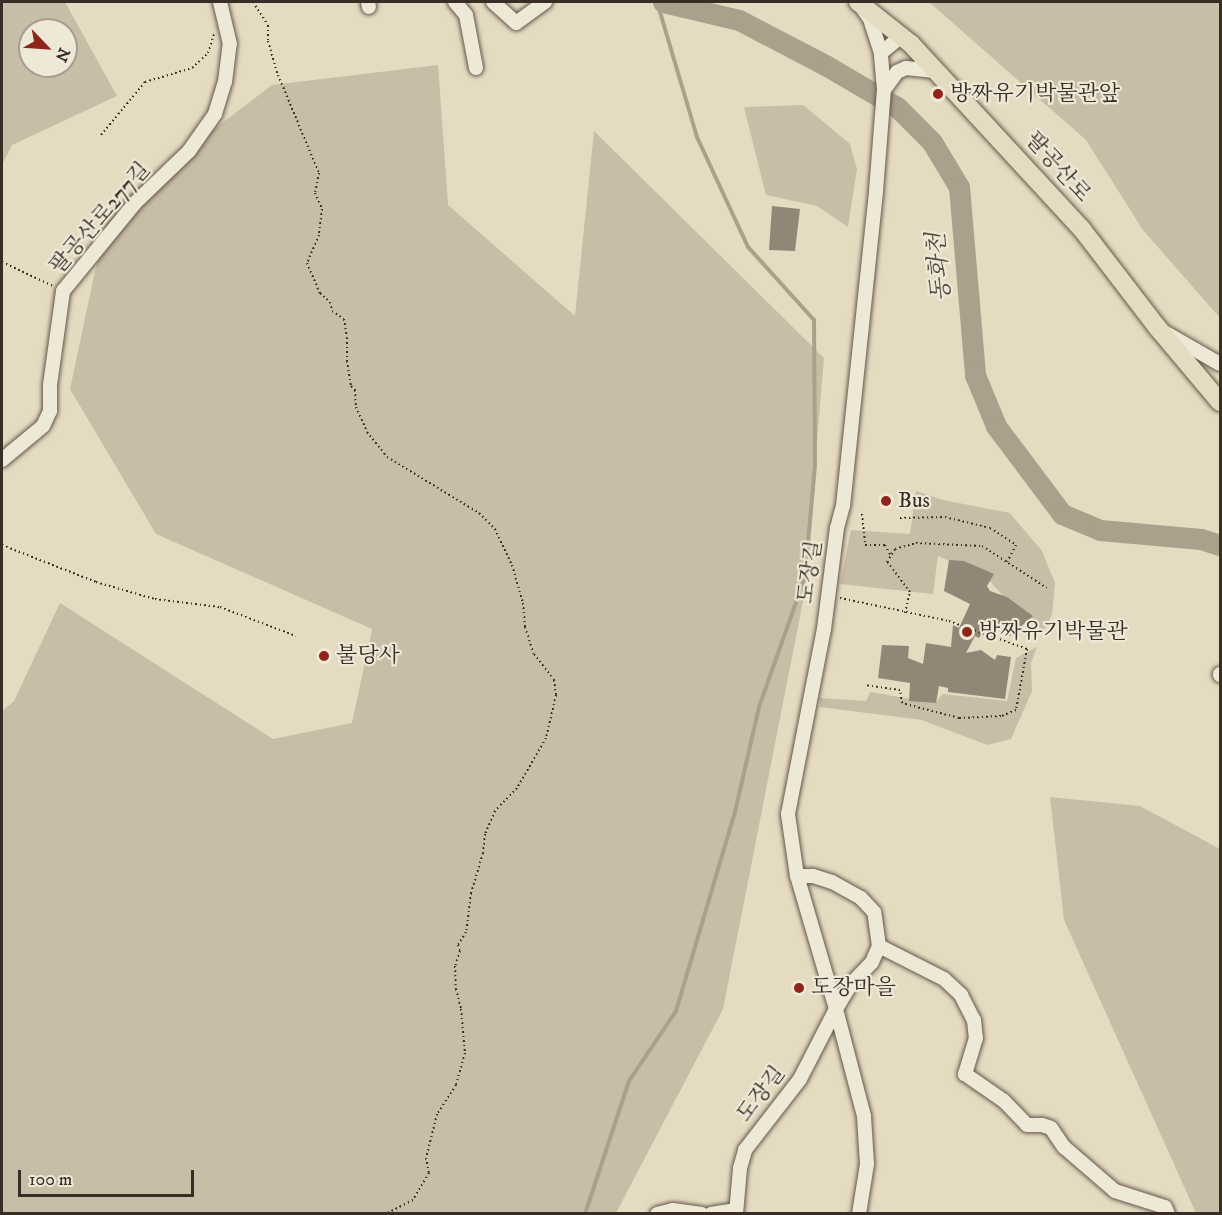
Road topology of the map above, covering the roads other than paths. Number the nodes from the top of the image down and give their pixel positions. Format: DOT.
graph roads {
  1 [pos="220,2"];
  2 [pos="455,2"];
  3 [pos="493,2"];
  4 [pos="545,2"];
  5 [pos="859,2"];
  6 [pos="901,36"];
  7 [pos="882,58"];
  8 [pos="476,68"];
  9 [pos="937,71"];
  10 [pos="884,90"];
  11 [pos="1157,327"];
  12 [pos="1221,364"];
  13 [pos="1221,402"];
  14 [pos="2,460"];
  15 [pos="797,876"];
  16 [pos="879,946"];
  17 [pos="836,1009"];
  18 [pos="736,1212"];
  19 [pos="657,1214"];
  20 [pos="702,1214"];
  21 [pos="711,1214"];
  22 [pos="859,1214"];
  23 [pos="1168,1214"];
  1 -- 14 [label="street, 팔공산로277길"];
  2 -- 8 [label="street"];
  3 -- 4 [label="street"];
  5 -- 6 [label="main road, 팔공산로"];
  5 -- 7 [label="street, 도장길"];
  6 -- 7 [label="street"];
  6 -- 9 [label="main road, 팔공산로"];
  7 -- 10 [label="street, 도장길"];
  9 -- 10 [label="street"];
  9 -- 11 [label="main road, 팔공산로"];
  10 -- 15 [label="street, 도장길"];
  11 -- 12 [label="street, 팔공산로"];
  11 -- 13 [label="main road, 팔공산로"];
  15 -- 16 [label="street"];
  15 -- 17 [label="street, 도장길"];
  16 -- 17 [label="street"];
  16 -- 23 [label="street"];
  17 -- 18 [label="street, 도장길"];
  17 -- 22 [label="street, 도장길"];
  18 -- 21 [label="street, 도장길"];
  19 -- 20 [label="street"];
}
